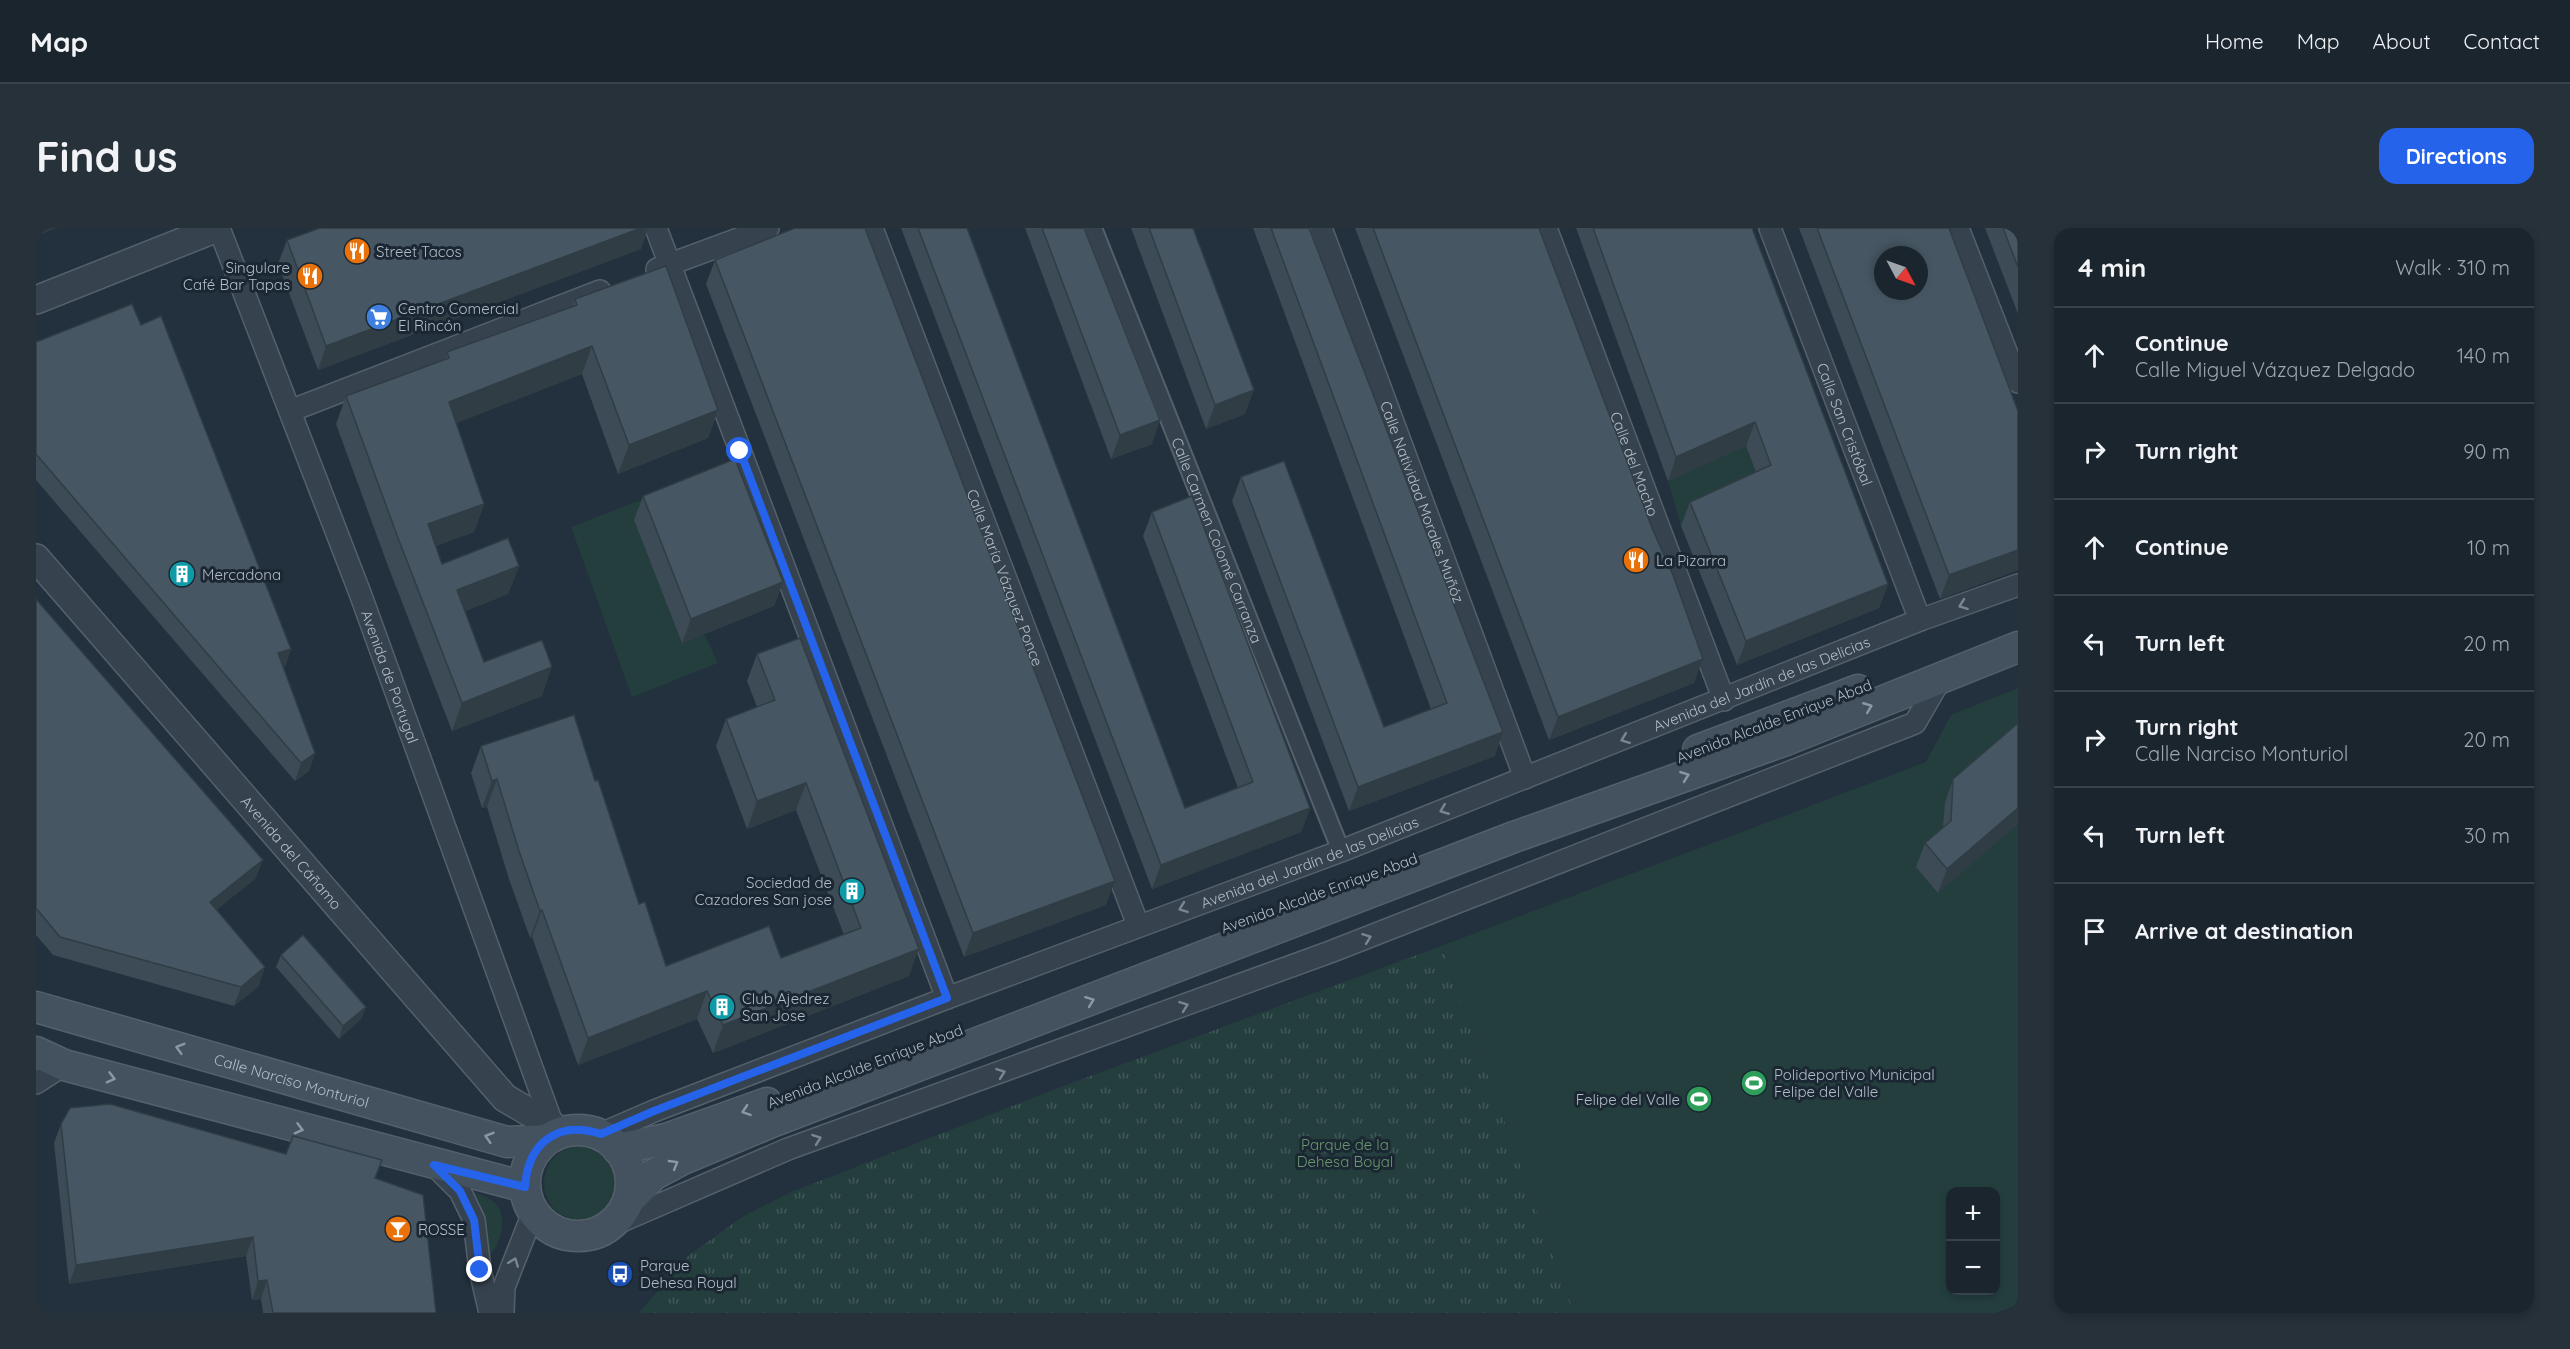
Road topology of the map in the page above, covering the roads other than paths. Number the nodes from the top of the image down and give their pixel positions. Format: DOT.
graph roads {
  1 [pos="218,228"];
  2 [pos="656,228"];
  3 [pos="768,228"];
  4 [pos="872,228"];
  5 [pos="1093,228"];
  6 [pos="1321,228"];
  7 [pos="1546,228"];
  8 [pos="1770,228"];
  9 [pos="1958,228"];
  10 [pos="670,265"];
  11 [pos="643,275"];
  12 [pos="622,283"];
  13 [pos="36,300"];
  14 [pos="2018,382"];
  15 [pos="290,411"];
  16 [pos="36,558"];
  17 [pos="2018,585"];
  18 [pos="1920,620"];
  19 [pos="2018,629"];
  20 [pos="2018,647"];
  21 [pos="1941,678"];
  22 [pos="1724,700"];
  23 [pos="1525,778"];
  24 [pos="1341,851"];
  25 [pos="1138,925"];
  26 [pos="947,998"];
  27 [pos="36,1007"];
  28 [pos="36,1052"];
  29 [pos="64,1065"];
  30 [pos="36,1083"];
  31 [pos="553,1133"];
  32 [pos="610,1142"];
  33 [pos="434,1165"];
  34 [pos="529,1200"];
  35 [pos="629,1200"];
  36 [pos="608,1227"];
  37 [pos="490,1313"];
  38 [pos="503,1313"];
  1 -- 13 [label="street"];
  1 -- 15 [label="street, Avenida de Portugal"];
  2 -- 10 [label="street"];
  3 -- 10 [label="street"];
  4 -- 25 [label="street, Calle María Vázquez Ponce"];
  5 -- 24 [label="street, Calle Carmen Colomé Carranza"];
  6 -- 23 [label="street, Calle Natividad Morales Muñóz"];
  7 -- 22 [label="street, Calle del Macho"];
  8 -- 18 [label="street, Calle San Cristóbal"];
  9 -- 14 [label="street"];
  10 -- 11 [label="street"];
  10 -- 26 [label="street"];
  12 -- 15 [label="street"];
  15 -- 31 [label="street, Avenida de Portugal"];
  16 -- 31 [label="street, Avenida del Cáñamo"];
  17 -- 18 [label="street, Avenida del Jardín de las Delicias, one-way"];
  18 -- 22 [label="street, Avenida del Jardín de las Delicias"];
  19 -- 32 [label="main road, Avenida Alcalde Enrique Abad, one-way"];
  20 -- 21 [label="main road, Avenida Alcalde Enrique Abad"];
  35 -- 21 [label="main road, Avenida Alcalde Enrique Abad, one-way"];
  36 -- 21 [label="street, one-way"];
  22 -- 23 [label="street, Avenida del Jardín de las Delicias, one-way"];
  23 -- 24 [label="street, Avenida del Jardín de las Delicias, one-way"];
  24 -- 25 [label="street, Avenida del Jardín de las Delicias, one-way"];
  25 -- 26 [label="street, Avenida del Jardín de las Delicias"];
  26 -- 32 [label="street, Avenida del Jardín de las Delicias"];
  31 -- 27 [label="main road, Calle Narciso Monturiol, one-way"];
  28 -- 29 [label="main road"];
  29 -- 30 [label="street"];
  29 -- 33 [label="main road, one-way"];
  31 -- 32 [label="main road"];
  31 -- 34 [label="main road"];
  32 -- 35 [label="main road"];
  33 -- 34 [label="main road"];
  33 -- 37 [label="street"];
  34 -- 36 [label="main road"];
  38 -- 34 [label="street, one-way"];
  35 -- 36 [label="main road"];
}
